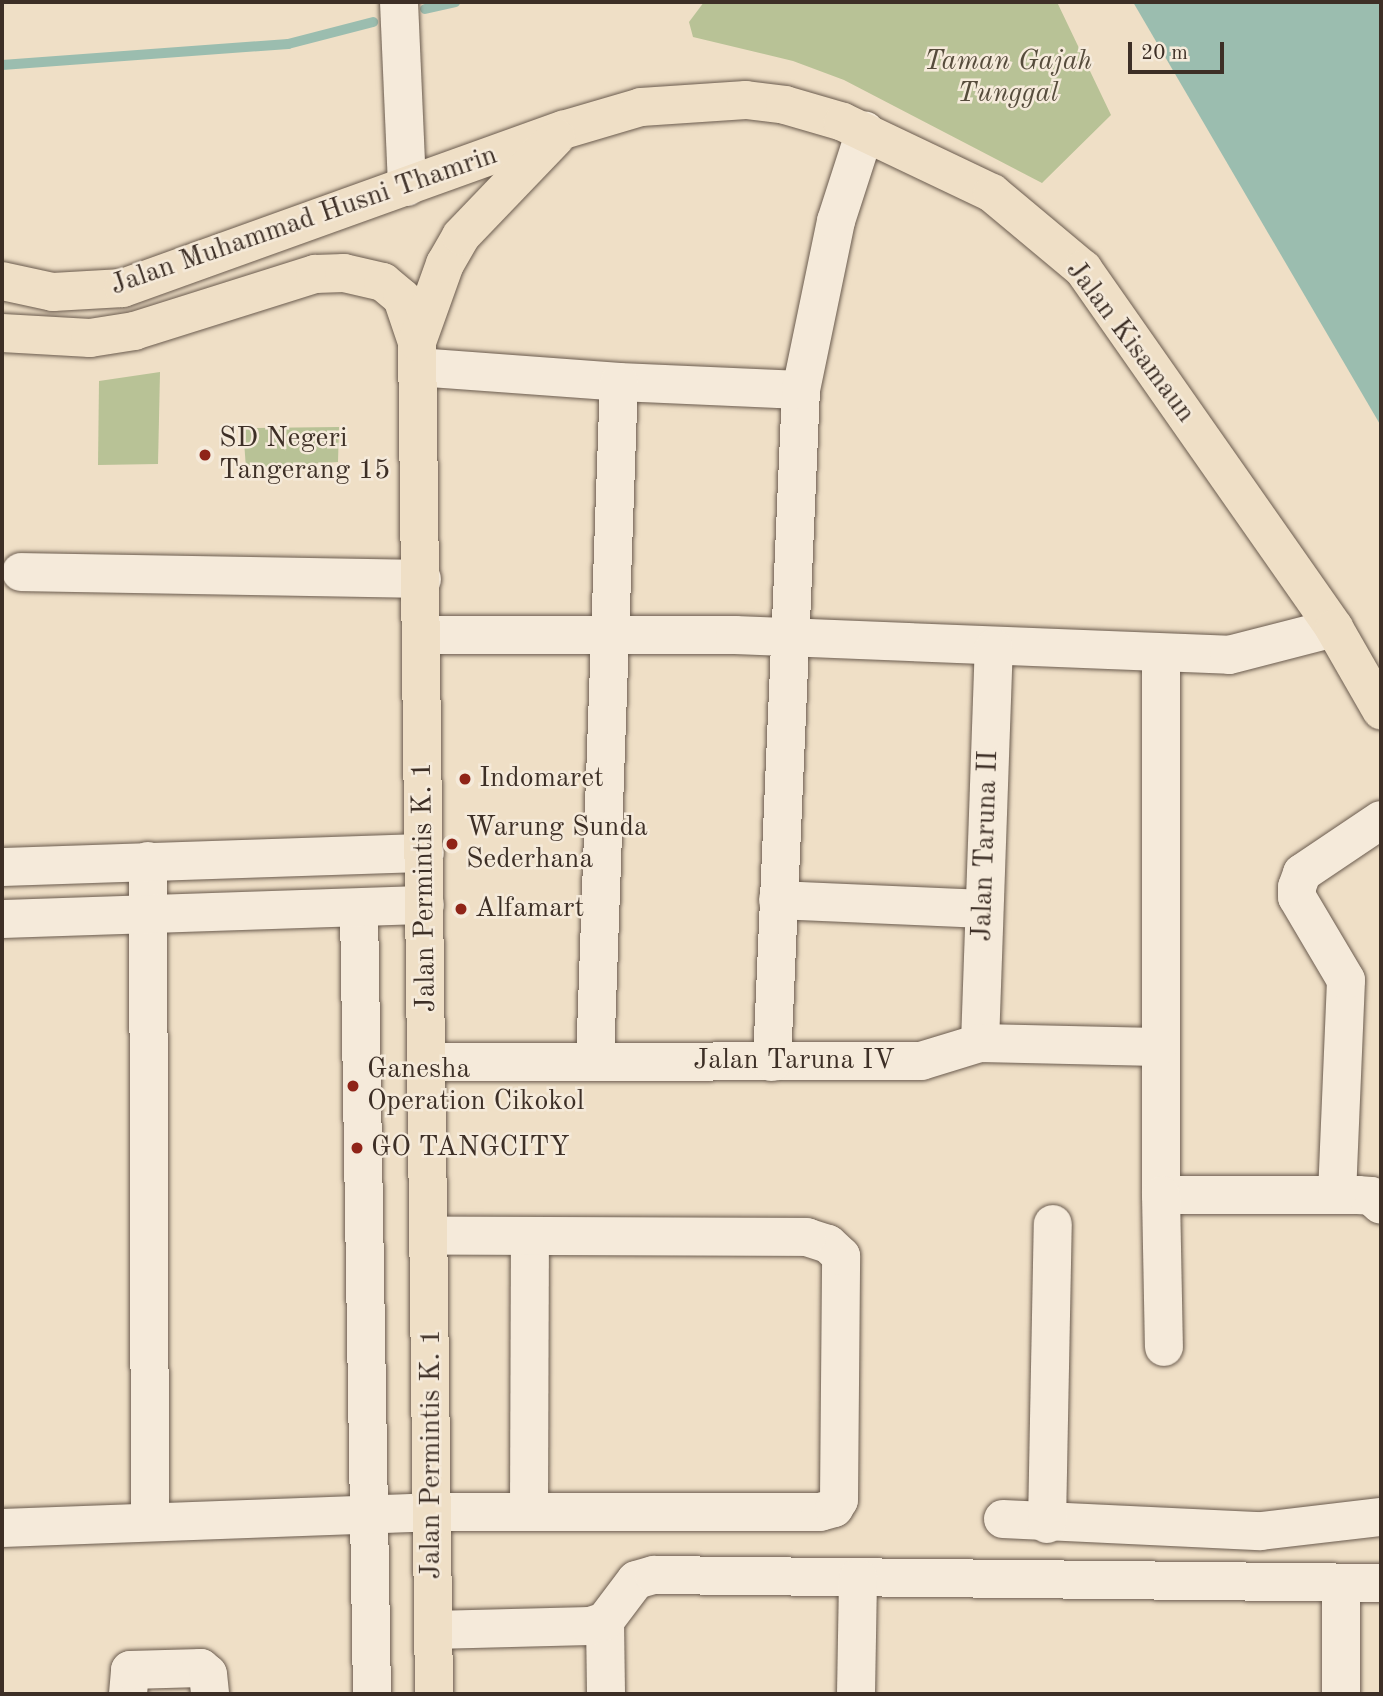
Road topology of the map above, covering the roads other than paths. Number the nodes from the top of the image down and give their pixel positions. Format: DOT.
graph roads {
  1 [pos="399,2"];
  2 [pos="563,130"];
  3 [pos="865,131"];
  4 [pos="407,187"];
  5 [pos="2,281"];
  6 [pos="2,333"];
  7 [pos="417,354"];
  8 [pos="619,382"];
  9 [pos="801,390"];
  10 [pos="21,572"];
  11 [pos="422,579"];
  12 [pos="1334,628"];
  13 [pos="611,633"];
  14 [pos="422,635"];
  15 [pos="793,638"];
  16 [pos="993,648"];
  17 [pos="1161,655"];
  18 [pos="1381,710"];
  19 [pos="1381,820"];
  20 [pos="425,853"];
  21 [pos="148,861"];
  22 [pos="2,867"];
  23 [pos="778,900"];
  24 [pos="425,905"];
  25 [pos="983,909"];
  26 [pos="359,910"];
  27 [pos="149,912"];
  28 [pos="2,919"];
  29 [pos="980,1043"];
  30 [pos="1158,1047"];
  31 [pos="595,1061"];
  32 [pos="427,1062"];
  33 [pos="772,1062"];
  34 [pos="1161,1195"];
  35 [pos="1337,1195"];
  36 [pos="1381,1205"];
  37 [pos="1053,1224"];
  38 [pos="431,1236"];
  39 [pos="530,1237"];
  40 [pos="1164,1347"];
  41 [pos="529,1511"];
  42 [pos="432,1512"];
  43 [pos="372,1515"];
  44 [pos="1381,1517"];
  45 [pos="1003,1519"];
  46 [pos="150,1520"];
  47 [pos="1047,1524"];
  48 [pos="2,1528"];
  49 [pos="858,1578"];
  50 [pos="1341,1583"];
  51 [pos="1381,1583"];
  52 [pos="605,1621"];
  53 [pos="433,1630"];
  54 [pos="128,1694"];
  55 [pos="210,1694"];
  56 [pos="372,1694"];
  57 [pos="435,1694"];
  58 [pos="606,1694"];
  59 [pos="856,1694"];
  60 [pos="1341,1694"];
  1 -- 4 [label="street"];
  2 -- 3 [label="main road, Jalan Kisamaun"];
  2 -- 4 [label="main road, Jalan Muhammad Husni Thamrin"];
  2 -- 7 [label="main road, Jalan Permintis K. 1"];
  3 -- 9 [label="street"];
  3 -- 12 [label="main road, Jalan Kisamaun"];
  4 -- 5 [label="main road, Jalan Muhammad Husni Thamrin"];
  6 -- 7 [label="main road, Jalan Muhammad Husni Thamrin"];
  7 -- 8 [label="street"];
  7 -- 11 [label="main road, Jalan Permintis K. 1"];
  8 -- 9 [label="street"];
  8 -- 13 [label="street"];
  9 -- 15 [label="street"];
  10 -- 11 [label="street"];
  11 -- 14 [label="main road, Jalan Permintis K. 1"];
  12 -- 17 [label="street"];
  12 -- 18 [label="main road, Jalan Kisamaun"];
  13 -- 14 [label="street"];
  13 -- 15 [label="street"];
  13 -- 31 [label="street"];
  14 -- 20 [label="main road, Jalan Permintis K. 1"];
  15 -- 16 [label="street"];
  15 -- 23 [label="street"];
  16 -- 17 [label="street"];
  16 -- 25 [label="street, Jalan Taruna II"];
  17 -- 30 [label="street"];
  19 -- 35 [label="street"];
  20 -- 21 [label="street"];
  20 -- 24 [label="main road, Jalan Permintis K. 1"];
  21 -- 22 [label="street"];
  21 -- 27 [label="street"];
  23 -- 25 [label="street"];
  23 -- 33 [label="street"];
  24 -- 26 [label="street"];
  24 -- 32 [label="main road, Jalan Permintis K. 1"];
  25 -- 29 [label="street, Jalan Taruna II"];
  26 -- 27 [label="street"];
  26 -- 43 [label="street"];
  27 -- 28 [label="street"];
  27 -- 46 [label="street"];
  29 -- 30 [label="street, Jalan Taruna IV"];
  29 -- 33 [label="street, Jalan Taruna IV"];
  30 -- 34 [label="street"];
  31 -- 32 [label="street, Jalan Taruna IV"];
  31 -- 33 [label="street, Jalan Taruna IV"];
  32 -- 38 [label="main road, Jalan Permintis K. 1"];
  34 -- 35 [label="street"];
  34 -- 40 [label="street"];
  35 -- 36 [label="street"];
  37 -- 47 [label="street"];
  38 -- 39 [label="street"];
  38 -- 42 [label="main road, Jalan Permintis K. 1"];
  39 -- 41 [label="street"];
  39 -- 41 [label="street"];
  41 -- 42 [label="street"];
  42 -- 43 [label="street"];
  42 -- 53 [label="main road, Jalan Permintis K. 1"];
  43 -- 46 [label="street"];
  43 -- 56 [label="street"];
  44 -- 47 [label="street"];
  45 -- 47 [label="street"];
  46 -- 48 [label="street"];
  49 -- 50 [label="street"];
  49 -- 52 [label="street"];
  49 -- 59 [label="street"];
  50 -- 51 [label="street"];
  50 -- 60 [label="street"];
  52 -- 53 [label="street"];
  52 -- 58 [label="street"];
  53 -- 57 [label="main road, Jalan Permintis K. 1"];
  54 -- 55 [label="street"];
}
